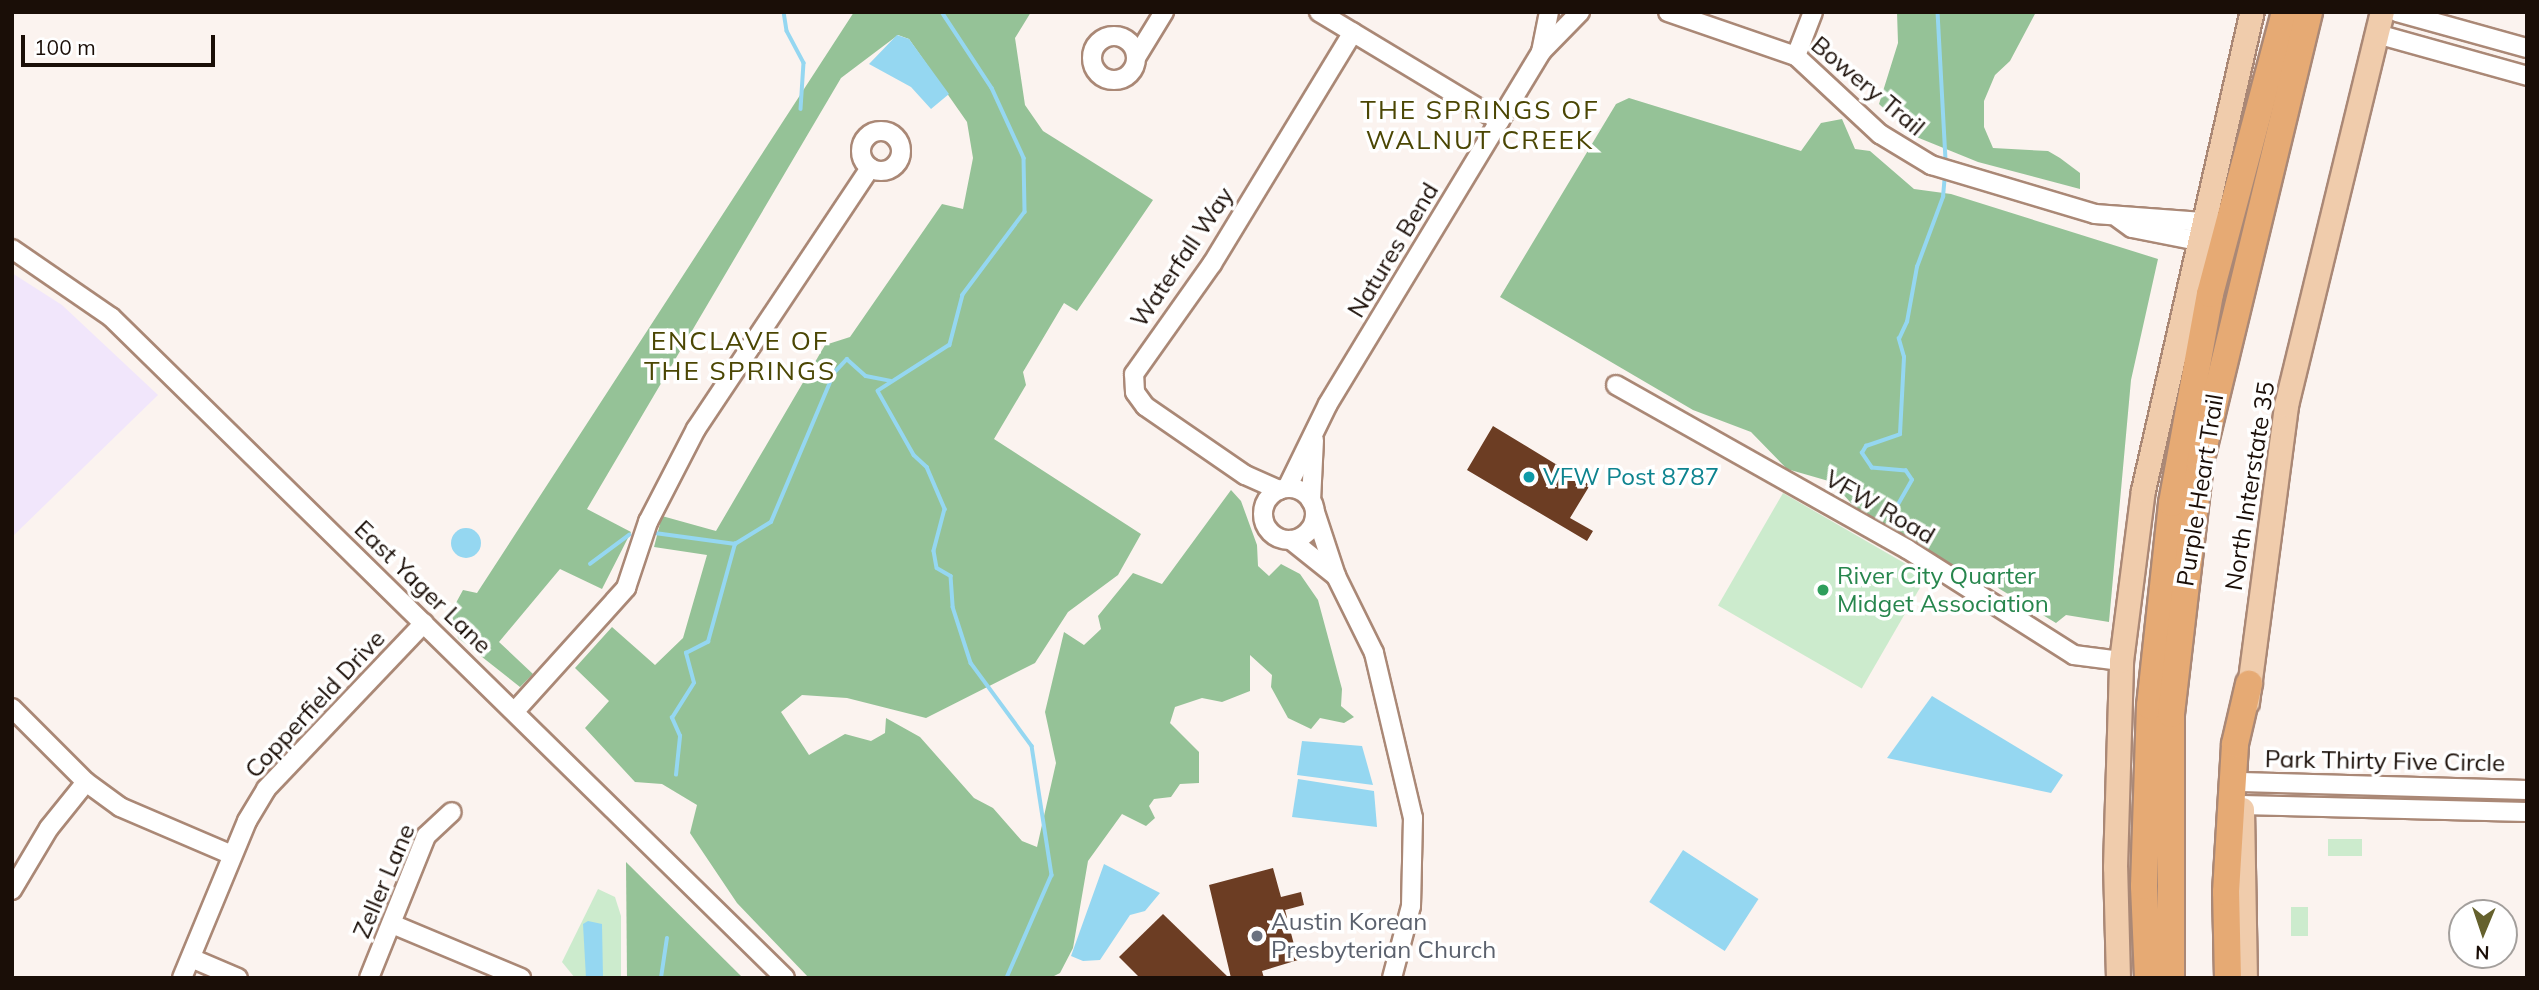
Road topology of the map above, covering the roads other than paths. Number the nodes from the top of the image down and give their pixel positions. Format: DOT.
graph roads {
  1 [pos="1164,12"];
  2 [pos="1319,12"];
  3 [pos="1549,12"];
  4 [pos="1580,12"];
  5 [pos="1668,12"];
  6 [pos="1813,12"];
  7 [pos="2252,12"];
  8 [pos="2285,12"];
  9 [pos="2309,12"];
  10 [pos="2397,12"];
  11 [pos="2380,23"];
  12 [pos="1353,32"];
  13 [pos="2527,48"];
  14 [pos="1541,52"];
  15 [pos="1137,55"];
  16 [pos="1796,56"];
  17 [pos="2527,76"];
  18 [pos="1500,121"];
  19 [pos="870,168"];
  20 [pos="2200,232"];
  21 [pos="12,249"];
  22 [pos="1616,385"];
  23 [pos="1314,440"];
  24 [pos="1245,475"];
  25 [pos="1283,489"];
  26 [pos="1313,507"];
  27 [pos="1263,512"];
  28 [pos="1291,540"];
  29 [pos="1336,576"];
  30 [pos="424,624"];
  31 [pos="2121,661"];
  32 [pos="2249,684"];
  33 [pos="12,708"];
  34 [pos="515,711"];
  35 [pos="86,782"];
  36 [pos="2527,789"];
  37 [pos="2242,794"];
  38 [pos="452,812"];
  39 [pos="2527,813"];
  40 [pos="232,855"];
  41 [pos="12,890"];
  42 [pos="392,924"];
  43 [pos="191,958"];
  44 [pos="182,978"];
  45 [pos="238,978"];
  46 [pos="369,978"];
  47 [pos="521,978"];
  48 [pos="785,978"];
  49 [pos="1392,978"];
  50 [pos="2118,978"];
  51 [pos="2148,978"];
  52 [pos="2171,978"];
  53 [pos="2228,978"];
  54 [pos="2245,978"];
  1 -- 15 [label="street"];
  2 -- 12 [label="street"];
  3 -- 14 [label="street, Natures Bend"];
  4 -- 14 [label="street, Natures Bend"];
  5 -- 16 [label="street, Bowery Trail"];
  6 -- 16 [label="street"];
  7 -- 20 [label="main road"];
  8 -- 51 [label="highway, Purple Heart Trail"];
  9 -- 52 [label="highway, Purple Heart Trail"];
  10 -- 13 [label="street"];
  11 -- 17 [label="street"];
  11 -- 32 [label="main road, North Interstate 35"];
  12 -- 18 [label="street"];
  12 -- 24 [label="street, Waterfall Way"];
  14 -- 18 [label="street, Natures Bend"];
  16 -- 20 [label="street, Bowery Trail"];
  18 -- 23 [label="street, Natures Bend"];
  19 -- 34 [label="street"];
  20 -- 31 [label="main road"];
  21 -- 30 [label="street, East Yager Lane"];
  22 -- 31 [label="street, VFW Road"];
  23 -- 25 [label="street, Natures Bend"];
  23 -- 26 [label="street, Natures Bend"];
  24 -- 25 [label="street, Waterfall Way"];
  24 -- 27 [label="street, Waterfall Way"];
  25 -- 26 [label="street"];
  25 -- 27 [label="street"];
  26 -- 28 [label="street"];
  26 -- 29 [label="street, Natures Bend"];
  27 -- 28 [label="street"];
  28 -- 29 [label="street, Natures Bend"];
  29 -- 49 [label="street, Natures Bend"];
  30 -- 34 [label="street, East Yager Lane"];
  30 -- 40 [label="street, Copperfield Drive"];
  31 -- 50 [label="main road"];
  32 -- 37 [label="main road, North Interstate 35"];
  32 -- 53 [label="highway"];
  33 -- 35 [label="street"];
  34 -- 48 [label="street, East Yager Lane"];
  35 -- 40 [label="street"];
  35 -- 41 [label="street"];
  36 -- 37 [label="street, Park Thirty Five Circle"];
  37 -- 39 [label="street, Park Thirty Five Circle"];
  37 -- 54 [label="main road, North Interstate 35"];
  38 -- 42 [label="street, Zeller Lane"];
  40 -- 43 [label="street, Copperfield Drive"];
  42 -- 46 [label="street, Zeller Lane"];
  42 -- 47 [label="street"];
  43 -- 44 [label="street, Copperfield Drive"];
  43 -- 45 [label="street"];
}
